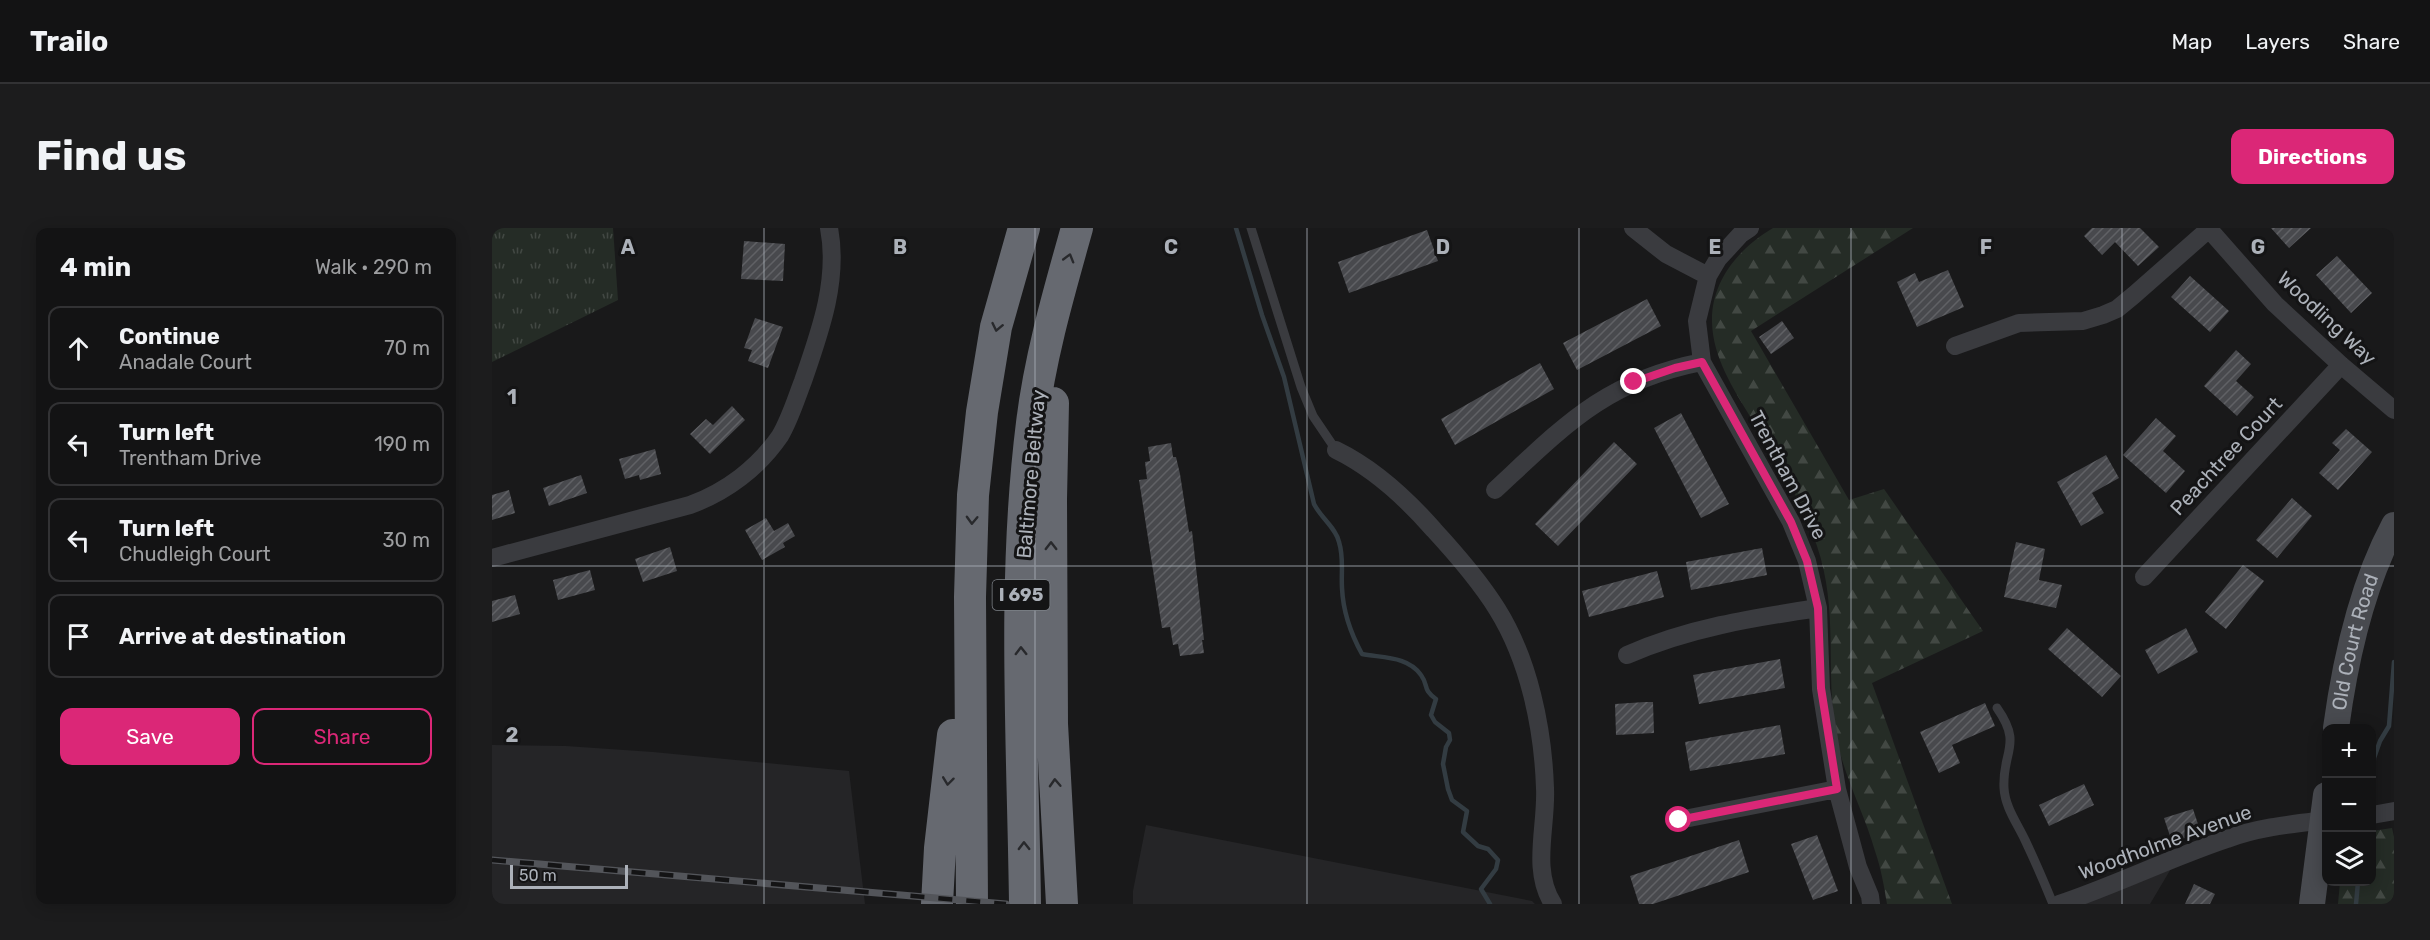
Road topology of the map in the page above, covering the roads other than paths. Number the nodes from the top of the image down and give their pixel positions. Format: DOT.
graph roads {
  1 [pos="829,228"];
  2 [pos="1024,228"];
  3 [pos="1077,228"];
  4 [pos="1251,228"];
  5 [pos="1633,228"];
  6 [pos="1750,228"];
  7 [pos="2209,228"];
  8 [pos="1708,276"];
  9 [pos="1060,288"];
  10 [pos="1955,346"];
  11 [pos="1702,362"];
  12 [pos="2341,365"];
  13 [pos="2394,410"];
  14 [pos="1336,450"];
  15 [pos="1495,490"];
  16 [pos="2394,525"];
  17 [pos="492,558"];
  18 [pos="2144,577"];
  19 [pos="970,597"];
  20 [pos="1818,608"];
  21 [pos="1627,655"];
  22 [pos="1997,708"];
  23 [pos="2337,724"];
  24 [pos="1837,789"];
  25 [pos="2394,811"];
  26 [pos="2376,813"];
  27 [pos="1679,820"];
  28 [pos="2322,820"];
  29 [pos="2323,832"];
  30 [pos="937,904"];
  31 [pos="972,904"];
  32 [pos="1025,904"];
  33 [pos="1062,904"];
  34 [pos="1553,904"];
  35 [pos="1871,904"];
  36 [pos="2053,904"];
  37 [pos="2059,904"];
  38 [pos="2312,904"];
  1 -- 17 [label="street"];
  2 -- 19 [label="highway, I 695, one-way"];
  9 -- 3 [label="highway, Baltimore Beltway / I 695, one-way"];
  4 -- 14 [label="lane"];
  5 -- 8 [label="street"];
  6 -- 8 [label="street, Trentham Drive"];
  7 -- 10 [label="street"];
  7 -- 12 [label="street, Woodling Way"];
  8 -- 11 [label="street, Trentham Drive"];
  32 -- 9 [label="highway, Baltimore Beltway / I 695, one-way"];
  33 -- 9 [label="highway, one-way"];
  11 -- 15 [label="street"];
  11 -- 20 [label="street, Trentham Drive"];
  12 -- 13 [label="street, Woodling Way"];
  12 -- 18 [label="street, Peachtree Court"];
  14 -- 34 [label="street"];
  16 -- 23 [label="main road, Old Court Road"];
  19 -- 30 [label="highway, one-way"];
  19 -- 31 [label="highway, I 695"];
  20 -- 21 [label="street"];
  20 -- 24 [label="street, Trentham Drive"];
  22 -- 36 [label="lane"];
  24 -- 27 [label="street"];
  24 -- 35 [label="street, Trentham Drive"];
  25 -- 26 [label="street"];
  28 -- 37 [label="street, Woodholme Avenue"];
  29 -- 38 [label="main road"];
}
